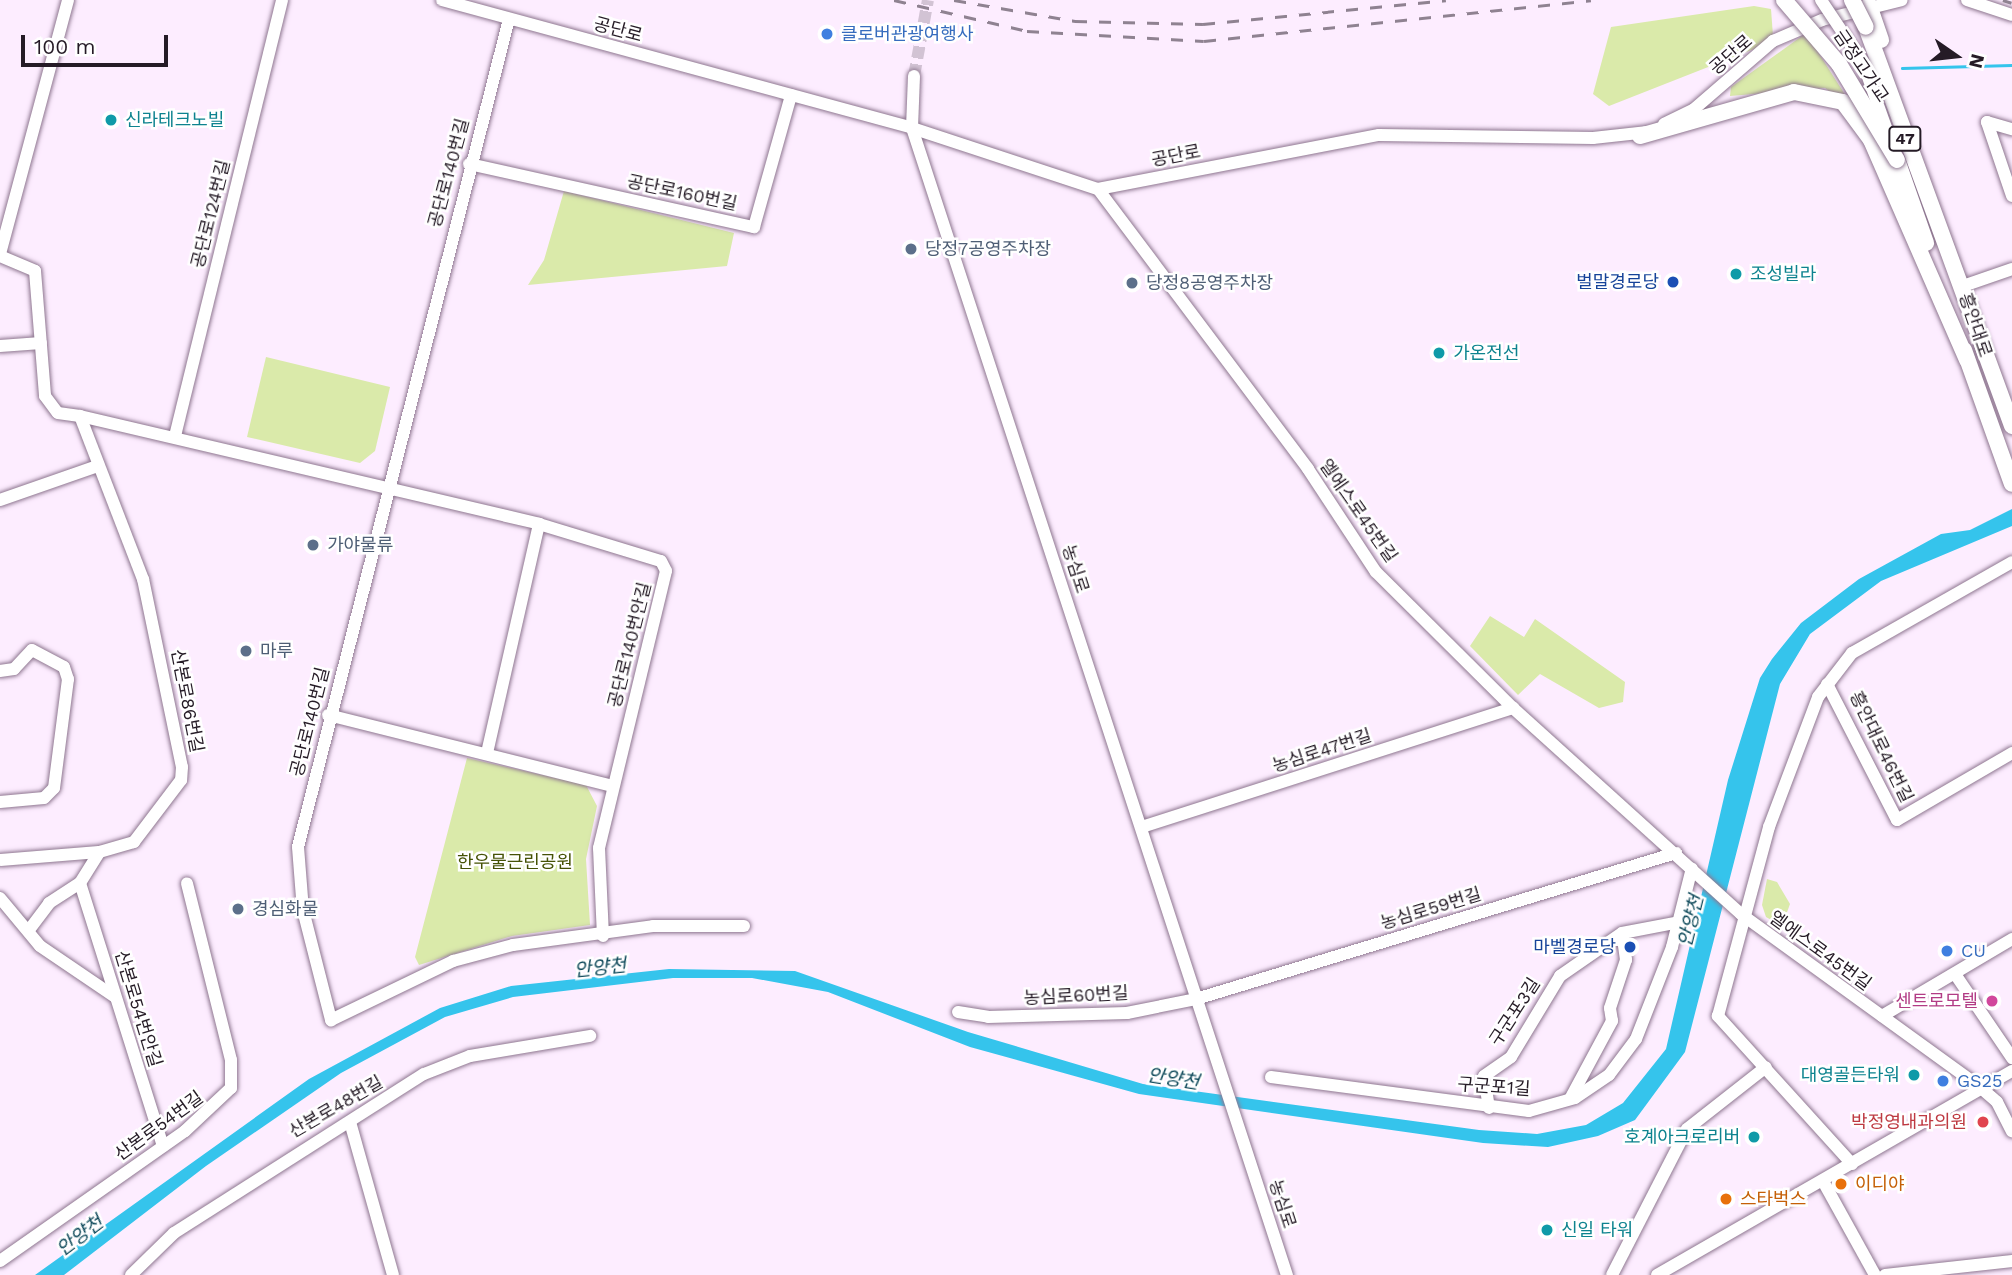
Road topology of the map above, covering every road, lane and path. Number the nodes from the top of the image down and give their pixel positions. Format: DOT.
graph roads {
  1 [pos="68,0"];
  2 [pos="282,0"];
  3 [pos="442,0"];
  4 [pos="1784,0"];
  5 [pos="1821,0"];
  6 [pos="1902,0"];
  7 [pos="1967,0"];
  8 [pos="1859,2"];
  9 [pos="2012,15"];
  10 [pos="509,19"];
  11 [pos="914,76"];
  12 [pos="791,95"];
  13 [pos="912,128"];
  14 [pos="2012,129"];
  15 [pos="1640,136"];
  16 [pos="1897,160"];
  17 [pos="469,164"];
  18 [pos="1098,189"];
  19 [pos="2012,196"];
  20 [pos="0,255"];
  21 [pos="1938,255"];
  22 [pos="2012,269"];
  23 [pos="1963,286"];
  24 [pos="41,342"];
  25 [pos="0,346"];
  26 [pos="1985,351"];
  27 [pos="1967,360"];
  28 [pos="80,416"];
  29 [pos="2012,426"];
  30 [pos="175,436"];
  31 [pos="95,467"];
  32 [pos="2012,484"];
  33 [pos="385,488"];
  34 [pos="0,500"];
  35 [pos="539,524"];
  36 [pos="2012,562"];
  37 [pos="0,671"];
  38 [pos="1827,684"];
  39 [pos="1513,708"];
  40 [pos="328,715"];
  41 [pos="2012,753"];
  42 [pos="487,754"];
  43 [pos="613,786"];
  44 [pos="0,802"];
  45 [pos="1142,827"];
  46 [pos="99,852"];
  47 [pos="1676,853"];
  48 [pos="0,860"];
  49 [pos="1693,869"];
  50 [pos="80,883"];
  51 [pos="187,883"];
  52 [pos="0,898"];
  53 [pos="1744,917"];
  54 [pos="1679,922"];
  55 [pos="744,926"];
  56 [pos="29,930"];
  57 [pos="1622,933"];
  58 [pos="603,936"];
  59 [pos="2012,939"];
  60 [pos="1955,974"];
  61 [pos="116,998"];
  62 [pos="1196,999"];
  63 [pos="958,1012"];
  64 [pos="1882,1016"];
  65 [pos="590,1036"];
  66 [pos="2012,1058"];
  67 [pos="1766,1067"];
  68 [pos="2012,1070"];
  69 [pos="1271,1077"];
  70 [pos="1981,1088"];
  71 [pos="1570,1099"];
  72 [pos="1489,1108"];
  73 [pos="350,1122"];
  74 [pos="2012,1131"];
  75 [pos="163,1146"];
  76 [pos="1852,1164"];
  77 [pos="1824,1183"];
  78 [pos="0,1261"];
  79 [pos="2012,1261"];
  80 [pos="131,1275"];
  81 [pos="393,1275"];
  82 [pos="1287,1275"];
  83 [pos="1612,1275"];
  84 [pos="1657,1275"];
  85 [pos="1875,1275"];
  86 [pos="1885,1275"];
  1 -- 20 [label="street"];
  2 -- 30 [label="street, 공단로124번길"];
  3 -- 10 [label="street, 공단로"];
  4 -- 16 [label="main road, 금정고가교 / 47, bridge"];
  5 -- 16 [label="street, bridge"];
  6 -- 8 [label="street, 공단로"];
  7 -- 9 [label="street"];
  8 -- 15 [label="street, 공단로"];
  8 -- 21 [label="main road, 47, bridge"];
  8 -- 23 [label="main road"];
  10 -- 12 [label="street, 공단로"];
  10 -- 17 [label="street, 공단로140번길"];
  11 -- 13 [label="street, 농심로"];
  12 -- 13 [label="street, 공단로"];
  12 -- 17 [label="street, 공단로160번길"];
  13 -- 18 [label="street, 공단로"];
  13 -- 45 [label="street, 농심로"];
  14 -- 19 [label="street"];
  15 -- 18 [label="street, 공단로"];
  15 -- 27 [label="main road"];
  16 -- 21 [label="main road, 47"];
  17 -- 33 [label="street, 공단로140번길"];
  18 -- 39 [label="street, 엘에스로45번길"];
  20 -- 24 [label="street, 공단로140번안길"];
  21 -- 26 [label="main road, 흥안대로 / 47"];
  21 -- 27 [label="main road, 흥안대로 / 47"];
  22 -- 23 [label="street"];
  23 -- 26 [label="main road"];
  24 -- 25 [label="street"];
  24 -- 28 [label="street, 공단로140번안길"];
  26 -- 29 [label="main road, 흥안대로 / 47"];
  27 -- 32 [label="main road, 흥안대로 / 47"];
  28 -- 30 [label="street, 공단로140번안길"];
  28 -- 31 [label="street, 산본로86번길"];
  30 -- 33 [label="street, 공단로140번안길"];
  31 -- 34 [label="street"];
  31 -- 46 [label="street, 산본로86번길"];
  33 -- 35 [label="street, 공단로140번안길"];
  33 -- 40 [label="street, 공단로140번길"];
  35 -- 42 [label="street"];
  35 -- 43 [label="street, 공단로140번안길"];
  36 -- 38 [label="street, 흥안대로46번길"];
  37 -- 44 [label="street"];
  38 -- 41 [label="street, 흥안대로46번길"];
  38 -- 53 [label="street, 흥안대로46번길"];
  39 -- 45 [label="street, 농심로47번길"];
  39 -- 47 [label="street, 엘에스로45번길"];
  40 -- 42 [label="street"];
  40 -- 58 [label="street, 공단로140번길"];
  42 -- 43 [label="street"];
  43 -- 58 [label="street, 공단로140번안길"];
  45 -- 62 [label="street, 농심로"];
  46 -- 48 [label="street, 산본로86번길"];
  46 -- 50 [label="street"];
  47 -- 49 [label="street, 엘에스로45번길"];
  47 -- 62 [label="street, 농심로59번길"];
  49 -- 53 [label="street, 엘에스로45번길"];
  49 -- 54 [label="street, 구군포1길"];
  50 -- 56 [label="street"];
  50 -- 61 [label="street, 산본로54번안길"];
  51 -- 75 [label="street, 산본로54번길"];
  52 -- 56 [label="street"];
  53 -- 64 [label="street, 엘에스로45번길"];
  53 -- 67 [label="street, 흥안대로46번길"];
  54 -- 57 [label="street, 구군포3길"];
  54 -- 71 [label="street, 구군포1길"];
  55 -- 58 [label="street, 공단로140번길"];
  56 -- 61 [label="street"];
  57 -- 71 [label="street"];
  57 -- 72 [label="street, 구군포3길"];
  59 -- 60 [label="street"];
  60 -- 64 [label="street"];
  60 -- 66 [label="street"];
  61 -- 75 [label="street, 산본로54번안길"];
  62 -- 63 [label="street, 농심로60번길"];
  62 -- 82 [label="street, 농심로"];
  64 -- 70 [label="street, 엘에스로45번길"];
  65 -- 73 [label="street, 산본로48번길"];
  67 -- 76 [label="street"];
  67 -- 83 [label="street"];
  68 -- 70 [label="street"];
  69 -- 72 [label="street, 구군포1길"];
  70 -- 74 [label="street, 엘에스로45번길"];
  70 -- 76 [label="street"];
  71 -- 72 [label="street, 구군포1길"];
  73 -- 80 [label="street, 산본로48번길"];
  73 -- 81 [label="street"];
  75 -- 78 [label="street, 산본로54번길"];
  76 -- 77 [label="street"];
  77 -- 84 [label="street"];
  77 -- 85 [label="street"];
  79 -- 86 [label="street"];
}
